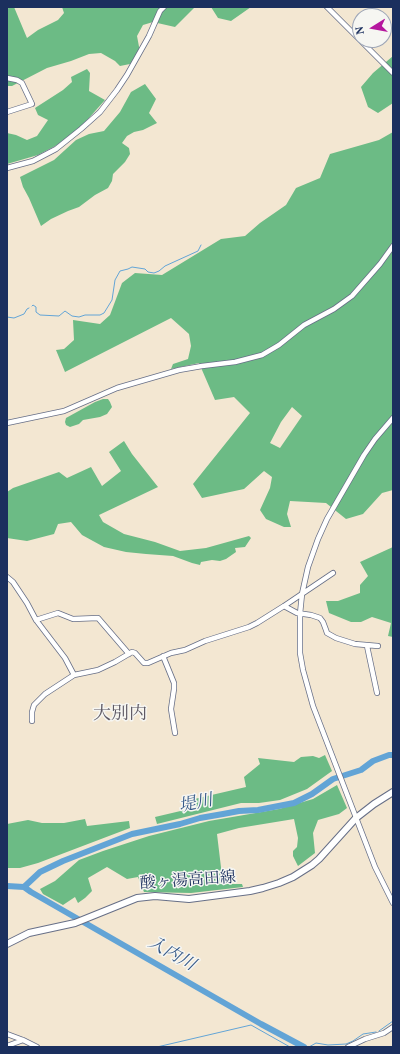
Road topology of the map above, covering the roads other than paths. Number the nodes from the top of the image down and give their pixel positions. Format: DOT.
graph roads {
  1 [pos="164,7"];
  2 [pos="327,7"];
  3 [pos="393,73"];
  4 [pos="7,78"];
  5 [pos="7,112"];
  6 [pos="7,168"];
  7 [pos="393,246"];
  8 [pos="393,418"];
  9 [pos="7,423"];
  10 [pos="333,573"];
  11 [pos="7,577"];
  12 [pos="302,594"];
  13 [pos="284,606"];
  14 [pos="300,614"];
  15 [pos="36,620"];
  16 [pos="367,646"];
  17 [pos="378,646"];
  18 [pos="129,654"];
  19 [pos="163,656"];
  20 [pos="74,675"];
  21 [pos="377,693"];
  22 [pos="32,721"];
  23 [pos="175,733"];
  24 [pos="393,792"];
  25 [pos="356,818"];
  26 [pos="393,903"];
  27 [pos="7,944"];
  28 [pos="393,1028"];
  29 [pos="7,1034"];
  30 [pos="23,1040"];
  31 [pos="7,1046"];
  32 [pos="37,1047"];
  33 [pos="348,1047"];
  1 -- 6 [label="street"];
  2 -- 3 [label="street"];
  4 -- 5 [label="street"];
  7 -- 9 [label="street"];
  8 -- 12 [label="street"];
  10 -- 12 [label="street"];
  11 -- 15 [label="street"];
  12 -- 13 [label="street"];
  12 -- 14 [label="street"];
  13 -- 14 [label="street"];
  13 -- 19 [label="street"];
  14 -- 16 [label="street"];
  14 -- 25 [label="street"];
  15 -- 18 [label="street"];
  15 -- 20 [label="street"];
  16 -- 17 [label="street"];
  16 -- 21 [label="street"];
  18 -- 19 [label="street"];
  18 -- 20 [label="street"];
  19 -- 23 [label="street"];
  20 -- 22 [label="street"];
  24 -- 25 [label="main road, 酸ヶ湯高田線"];
  25 -- 26 [label="street"];
  25 -- 27 [label="main road, 酸ヶ湯高田線"];
  28 -- 33 [label="street"];
  29 -- 30 [label="street"];
  30 -- 31 [label="street"];
  30 -- 32 [label="street"];
}
